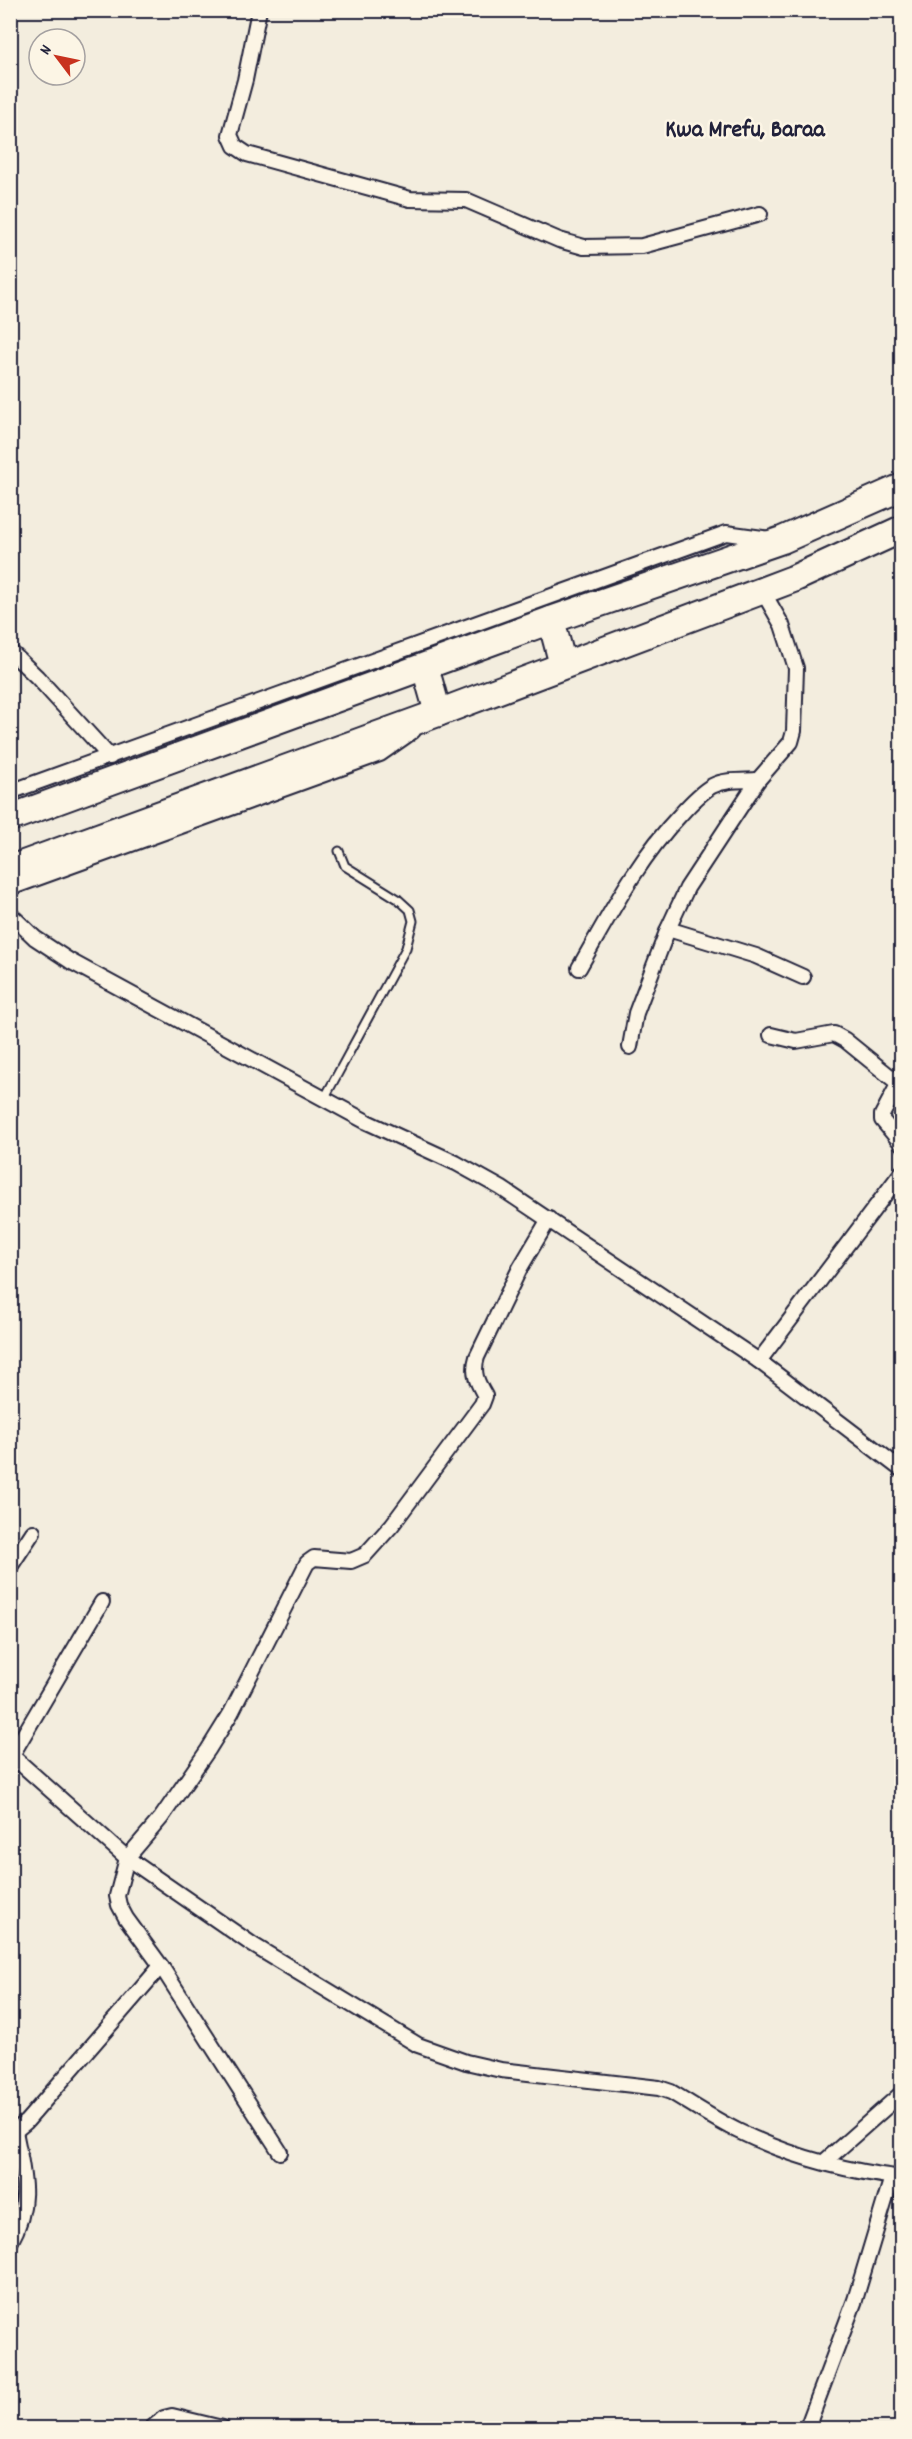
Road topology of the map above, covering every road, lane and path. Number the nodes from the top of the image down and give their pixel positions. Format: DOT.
graph roads {
  1 [pos="259,10"];
  2 [pos="760,214"];
  3 [pos="902,487"];
  4 [pos="902,529"];
  5 [pos="782,540"];
  6 [pos="762,590"];
  7 [pos="551,620"];
  8 [pos="10,651"];
  9 [pos="563,666"];
  10 [pos="425,667"];
  11 [pos="438,713"];
  12 [pos="110,758"];
  13 [pos="758,780"];
  14 [pos="10,792"];
  15 [pos="10,818"];
  16 [pos="339,851"];
  17 [pos="10,869"];
  18 [pos="10,888"];
  19 [pos="10,914"];
  20 [pos="668,929"];
  21 [pos="579,968"];
  22 [pos="803,977"];
  23 [pos="771,1035"];
  24 [pos="630,1047"];
  25 [pos="900,1080"];
  26 [pos="324,1099"];
  27 [pos="902,1144"];
  28 [pos="902,1172"];
  29 [pos="549,1219"];
  30 [pos="759,1361"];
  31 [pos="902,1470"];
  32 [pos="33,1532"];
  33 [pos="10,1567"];
  34 [pos="102,1602"];
  35 [pos="11,1754"];
  36 [pos="127,1858"];
  37 [pos="161,1966"];
  38 [pos="902,2092"];
  39 [pos="13,2131"];
  40 [pos="280,2152"];
  41 [pos="824,2162"];
  42 [pos="897,2178"];
  43 [pos="10,2243"];
  44 [pos="152,2428"];
  45 [pos="222,2428"];
  46 [pos="807,2428"];
  1 -- 2 [label="street"];
  3 -- 5 [label="highway"];
  4 -- 6 [label="highway"];
  5 -- 7 [label="highway"];
  5 -- 12 [label="street"];
  6 -- 9 [label="highway"];
  6 -- 13 [label="street"];
  7 -- 9 [label="highway"];
  7 -- 10 [label="highway"];
  8 -- 12 [label="street"];
  9 -- 11 [label="highway"];
  10 -- 11 [label="highway"];
  10 -- 15 [label="highway"];
  11 -- 17 [label="highway"];
  11 -- 18 [label="street"];
  12 -- 14 [label="street"];
  13 -- 20 [label="street"];
  13 -- 21 [label="street"];
  16 -- 26 [label="lane"];
  19 -- 26 [label="street"];
  20 -- 22 [label="street"];
  20 -- 24 [label="street"];
  23 -- 25 [label="street"];
  25 -- 27 [label="street"];
  26 -- 29 [label="street"];
  28 -- 30 [label="street"];
  29 -- 30 [label="street"];
  29 -- 36 [label="street"];
  30 -- 31 [label="street"];
  32 -- 33 [label="street"];
  34 -- 35 [label="street"];
  35 -- 36 [label="street"];
  36 -- 37 [label="street"];
  36 -- 41 [label="street"];
  37 -- 39 [label="street"];
  37 -- 40 [label="street"];
  38 -- 41 [label="street"];
  39 -- 43 [label="street"];
  41 -- 42 [label="street"];
  42 -- 46 [label="street"];
  44 -- 45 [label="street"];
}
